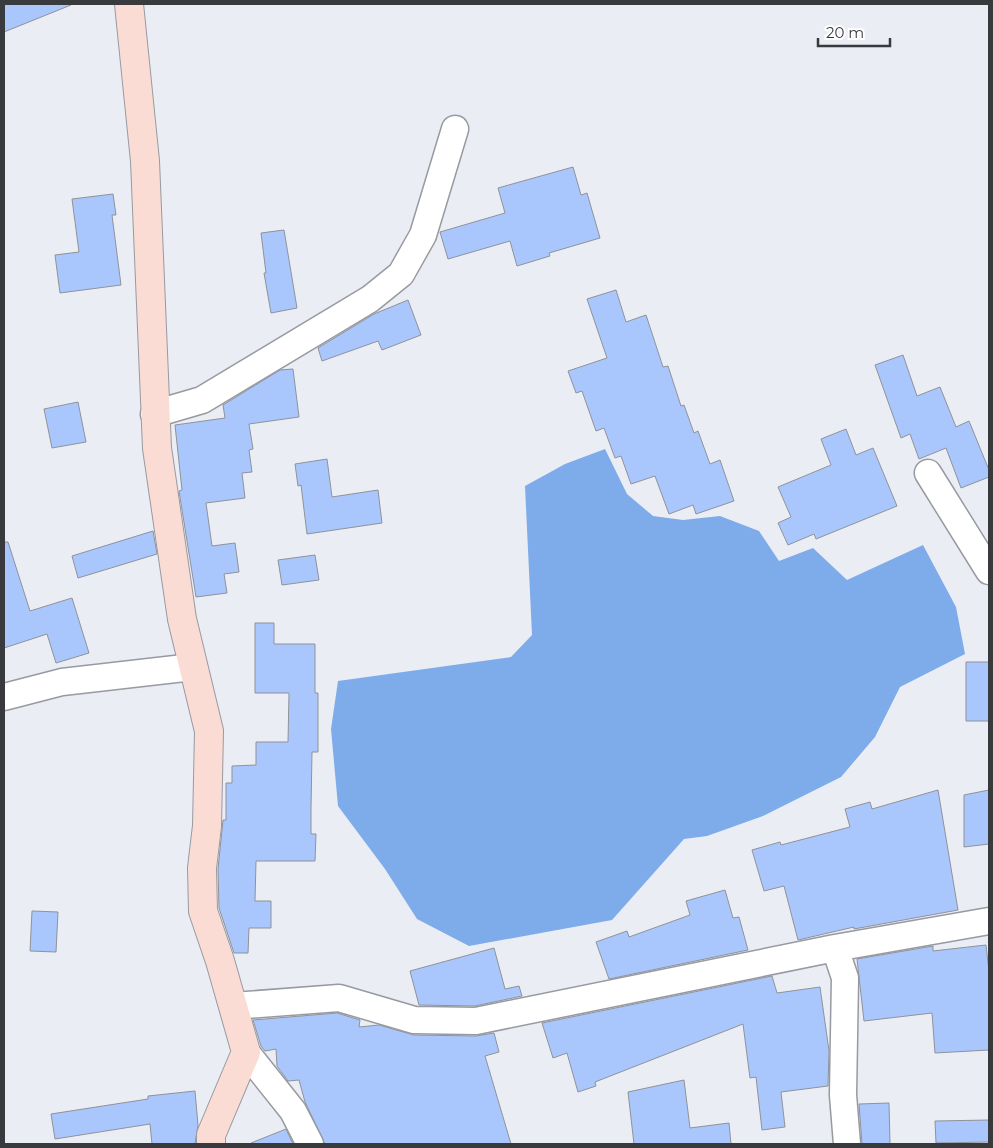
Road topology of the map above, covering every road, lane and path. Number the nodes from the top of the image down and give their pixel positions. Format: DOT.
graph roads {
  1 [pos="129,4"];
  2 [pos="455,129"];
  3 [pos="154,414"];
  4 [pos="928,473"];
  5 [pos="989,571"];
  6 [pos="193,667"];
  7 [pos="4,698"];
  8 [pos="989,921"];
  9 [pos="835,948"];
  10 [pos="233,1006"];
  11 [pos="246,1052"];
  12 [pos="212,1144"];
  13 [pos="310,1144"];
  14 [pos="847,1144"];
  1 -- 3 [label="street"];
  2 -- 3 [label="street"];
  3 -- 6 [label="street"];
  4 -- 5 [label="street"];
  6 -- 7 [label="street"];
  6 -- 10 [label="street"];
  8 -- 9 [label="street"];
  9 -- 10 [label="street"];
  9 -- 14 [label="street"];
  10 -- 11 [label="street"];
  11 -- 12 [label="street"];
  11 -- 13 [label="street"];
}
